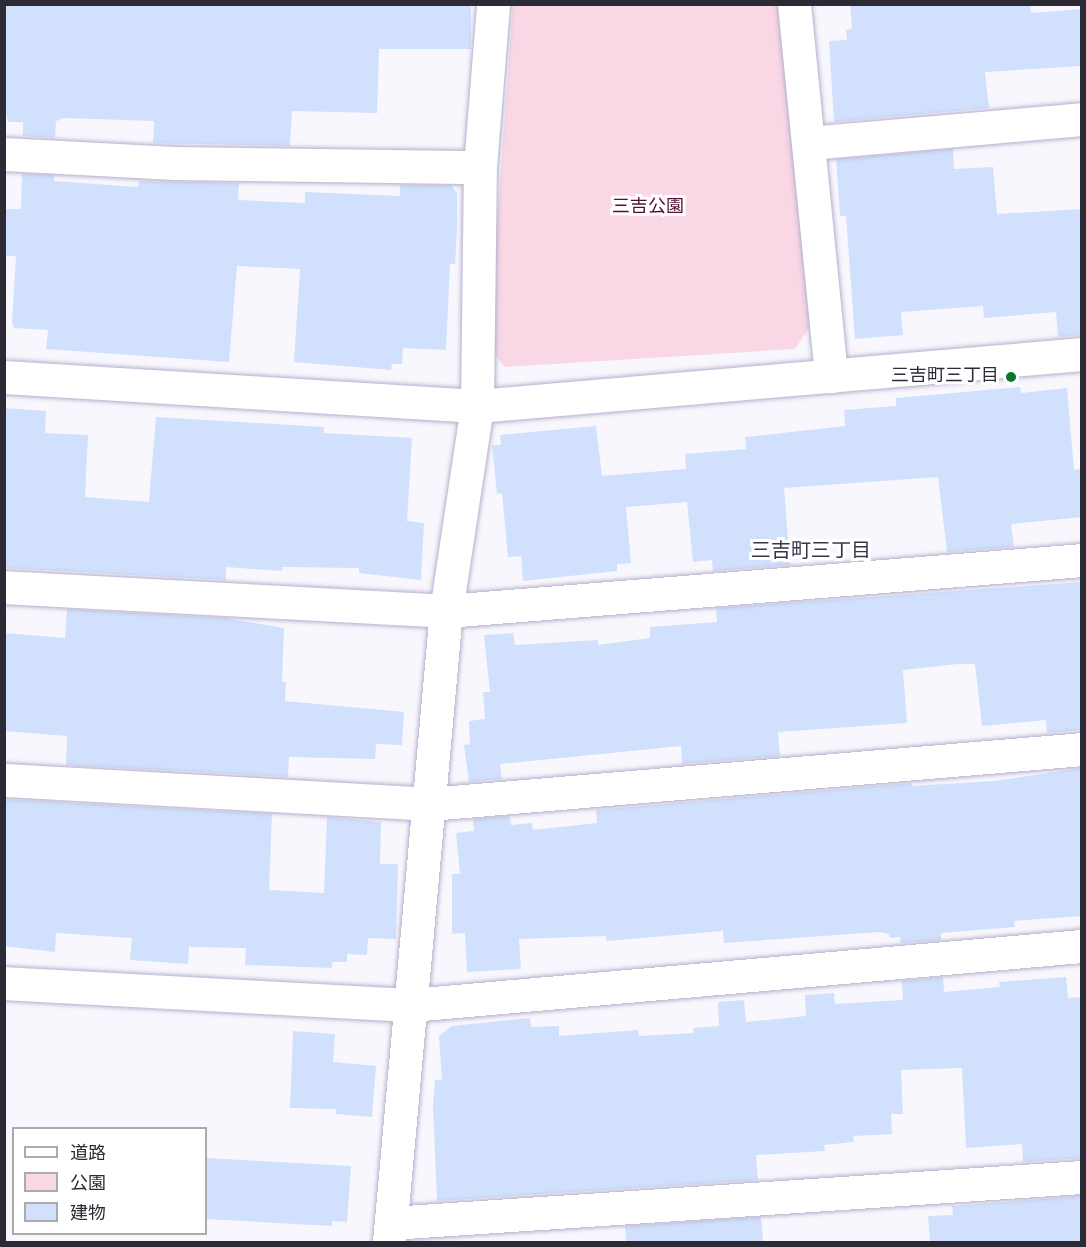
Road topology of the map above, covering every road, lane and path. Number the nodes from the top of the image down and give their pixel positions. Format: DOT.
graph roads {
  1 [pos="493,4"];
  2 [pos="794,4"];
  3 [pos="1082,119"];
  4 [pos="808,142"];
  5 [pos="4,154"];
  6 [pos="480,167"];
  7 [pos="1082,354"];
  8 [pos="831,375"];
  9 [pos="4,377"];
  10 [pos="477,406"];
  11 [pos="1082,560"];
  12 [pos="4,587"];
  13 [pos="446,611"];
  14 [pos="1082,749"];
  15 [pos="4,780"];
  16 [pos="429,804"];
  17 [pos="1082,946"];
  18 [pos="4,983"];
  19 [pos="411,1005"];
  20 [pos="1082,1177"];
  21 [pos="390,1233"];
  1 -- 6 [label="street"];
  2 -- 4 [label="street"];
  3 -- 4 [label="street"];
  4 -- 8 [label="street"];
  5 -- 6 [label="street"];
  6 -- 10 [label="street"];
  7 -- 8 [label="street"];
  8 -- 10 [label="street"];
  9 -- 10 [label="street"];
  10 -- 13 [label="street"];
  11 -- 13 [label="street"];
  12 -- 13 [label="street"];
  13 -- 16 [label="street"];
  14 -- 16 [label="street"];
  15 -- 16 [label="street"];
  16 -- 19 [label="street"];
  17 -- 19 [label="street"];
  18 -- 19 [label="street"];
  19 -- 21 [label="street"];
  20 -- 21 [label="street"];
}
